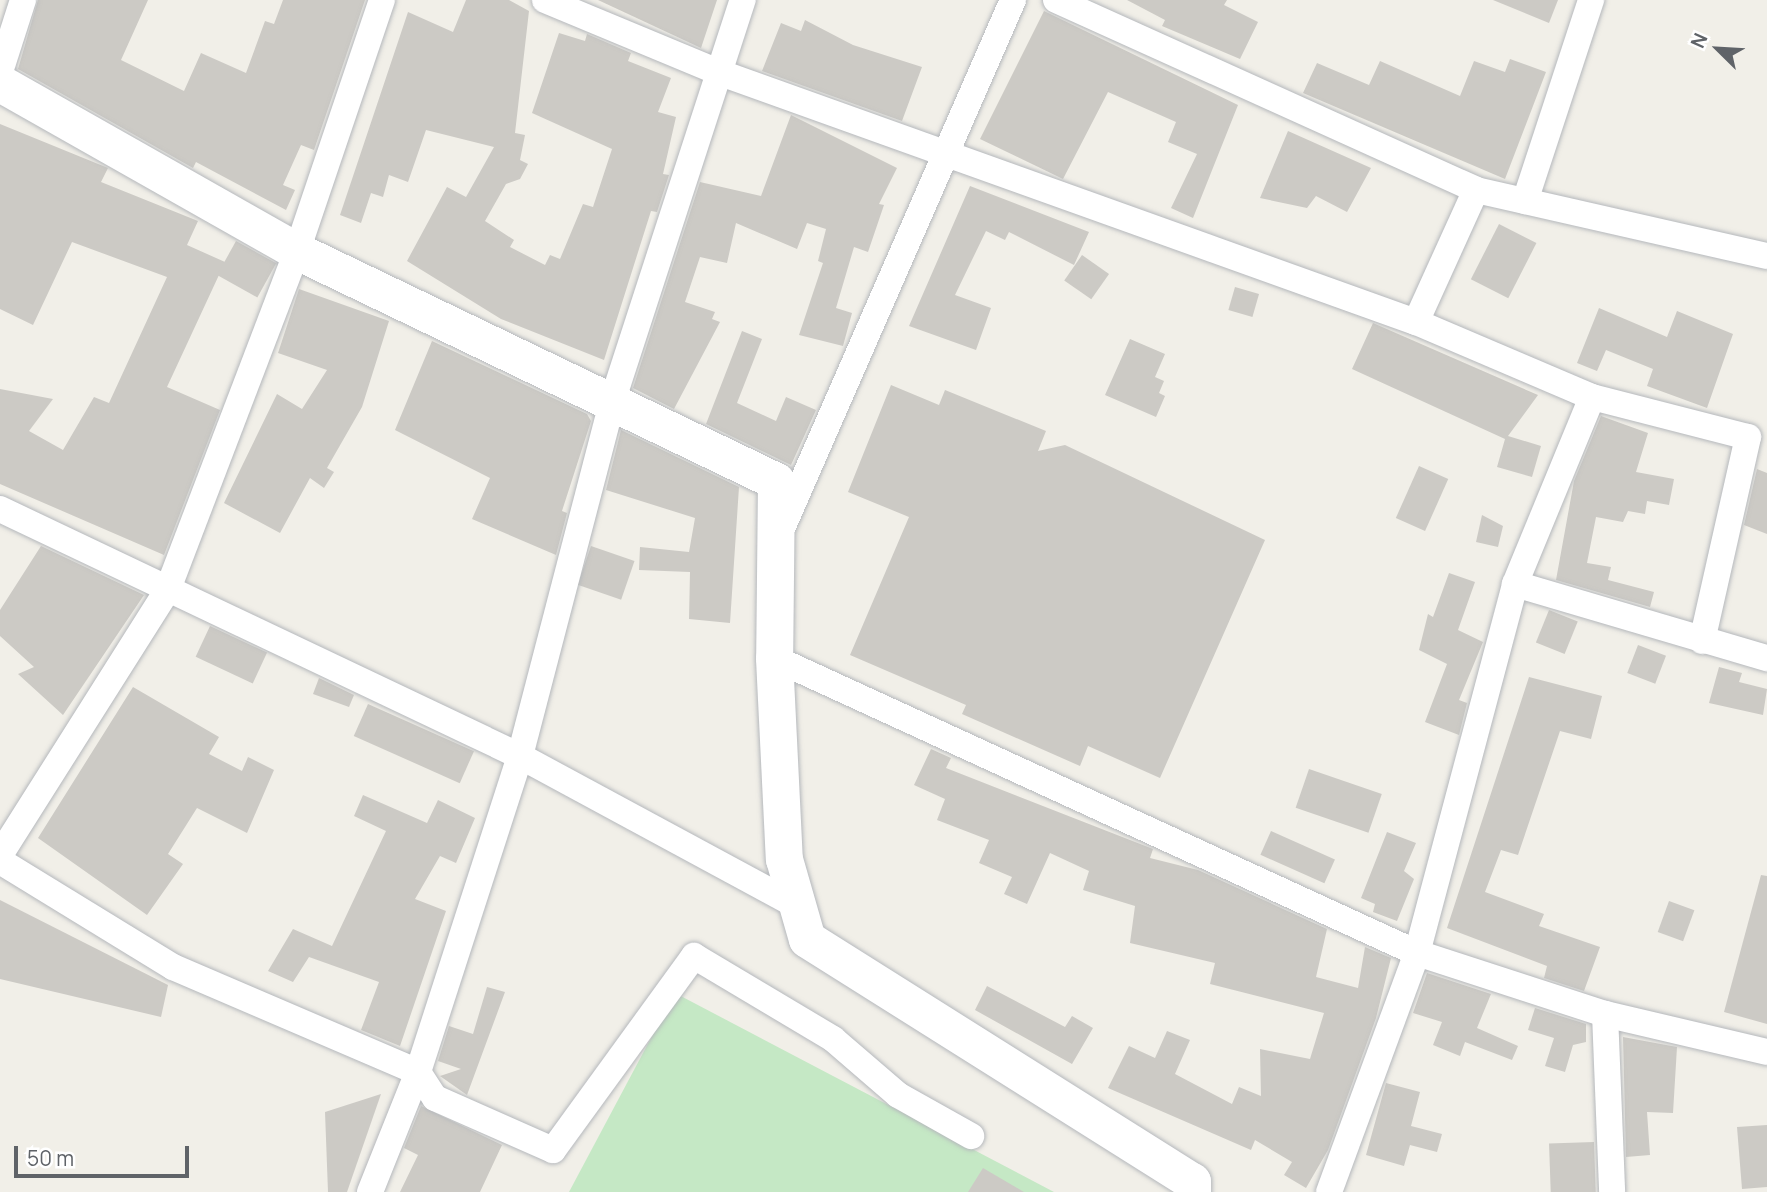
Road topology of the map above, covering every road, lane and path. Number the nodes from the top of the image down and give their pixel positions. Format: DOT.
graph roads {
  1 [pos="23,0"];
  2 [pos="382,0"];
  3 [pos="545,0"];
  4 [pos="743,0"];
  5 [pos="1013,0"];
  6 [pos="1056,0"];
  7 [pos="1591,0"];
  8 [pos="0,72"];
  9 [pos="718,72"];
  10 [pos="0,83"];
  11 [pos="946,155"];
  12 [pos="1476,190"];
  13 [pos="1525,201"];
  14 [pos="298,251"];
  15 [pos="1767,256"];
  16 [pos="1416,322"];
  17 [pos="1592,397"];
  18 [pos="613,399"];
  19 [pos="0,509"];
  20 [pos="777,541"];
  21 [pos="1515,584"];
  22 [pos="168,589"];
  23 [pos="1702,641"];
  24 [pos="774,658"];
  25 [pos="1767,658"];
  26 [pos="520,756"];
  27 [pos="0,855"];
  28 [pos="0,861"];
  29 [pos="796,905"];
  30 [pos="1417,953"];
  31 [pos="1605,1014"];
  32 [pos="1767,1052"];
  33 [pos="418,1072"];
  34 [pos="971,1136"];
  35 [pos="370,1192"];
  36 [pos="1192,1192"];
  37 [pos="1329,1192"];
  38 [pos="1612,1192"];
  1 -- 8 [label="street"];
  2 -- 14 [label="street"];
  3 -- 9 [label="street"];
  4 -- 9 [label="street"];
  5 -- 11 [label="street"];
  6 -- 12 [label="street"];
  7 -- 13 [label="street"];
  9 -- 11 [label="street"];
  9 -- 18 [label="street"];
  10 -- 14 [label="street"];
  11 -- 16 [label="street"];
  11 -- 20 [label="street"];
  12 -- 13 [label="street"];
  12 -- 16 [label="street"];
  13 -- 15 [label="street"];
  14 -- 18 [label="street"];
  14 -- 22 [label="street"];
  16 -- 17 [label="street"];
  17 -- 21 [label="street"];
  17 -- 23 [label="street"];
  18 -- 20 [label="street"];
  18 -- 26 [label="street"];
  19 -- 22 [label="street"];
  20 -- 24 [label="street"];
  21 -- 23 [label="street"];
  21 -- 30 [label="street"];
  22 -- 26 [label="street"];
  22 -- 27 [label="street"];
  23 -- 25 [label="street"];
  24 -- 29 [label="street"];
  24 -- 30 [label="street"];
  26 -- 29 [label="street"];
  26 -- 33 [label="street"];
  28 -- 33 [label="street"];
  29 -- 36 [label="street"];
  30 -- 31 [label="street"];
  30 -- 37 [label="street"];
  31 -- 32 [label="street"];
  31 -- 38 [label="street"];
  33 -- 34 [label="street"];
  33 -- 35 [label="street"];
}
